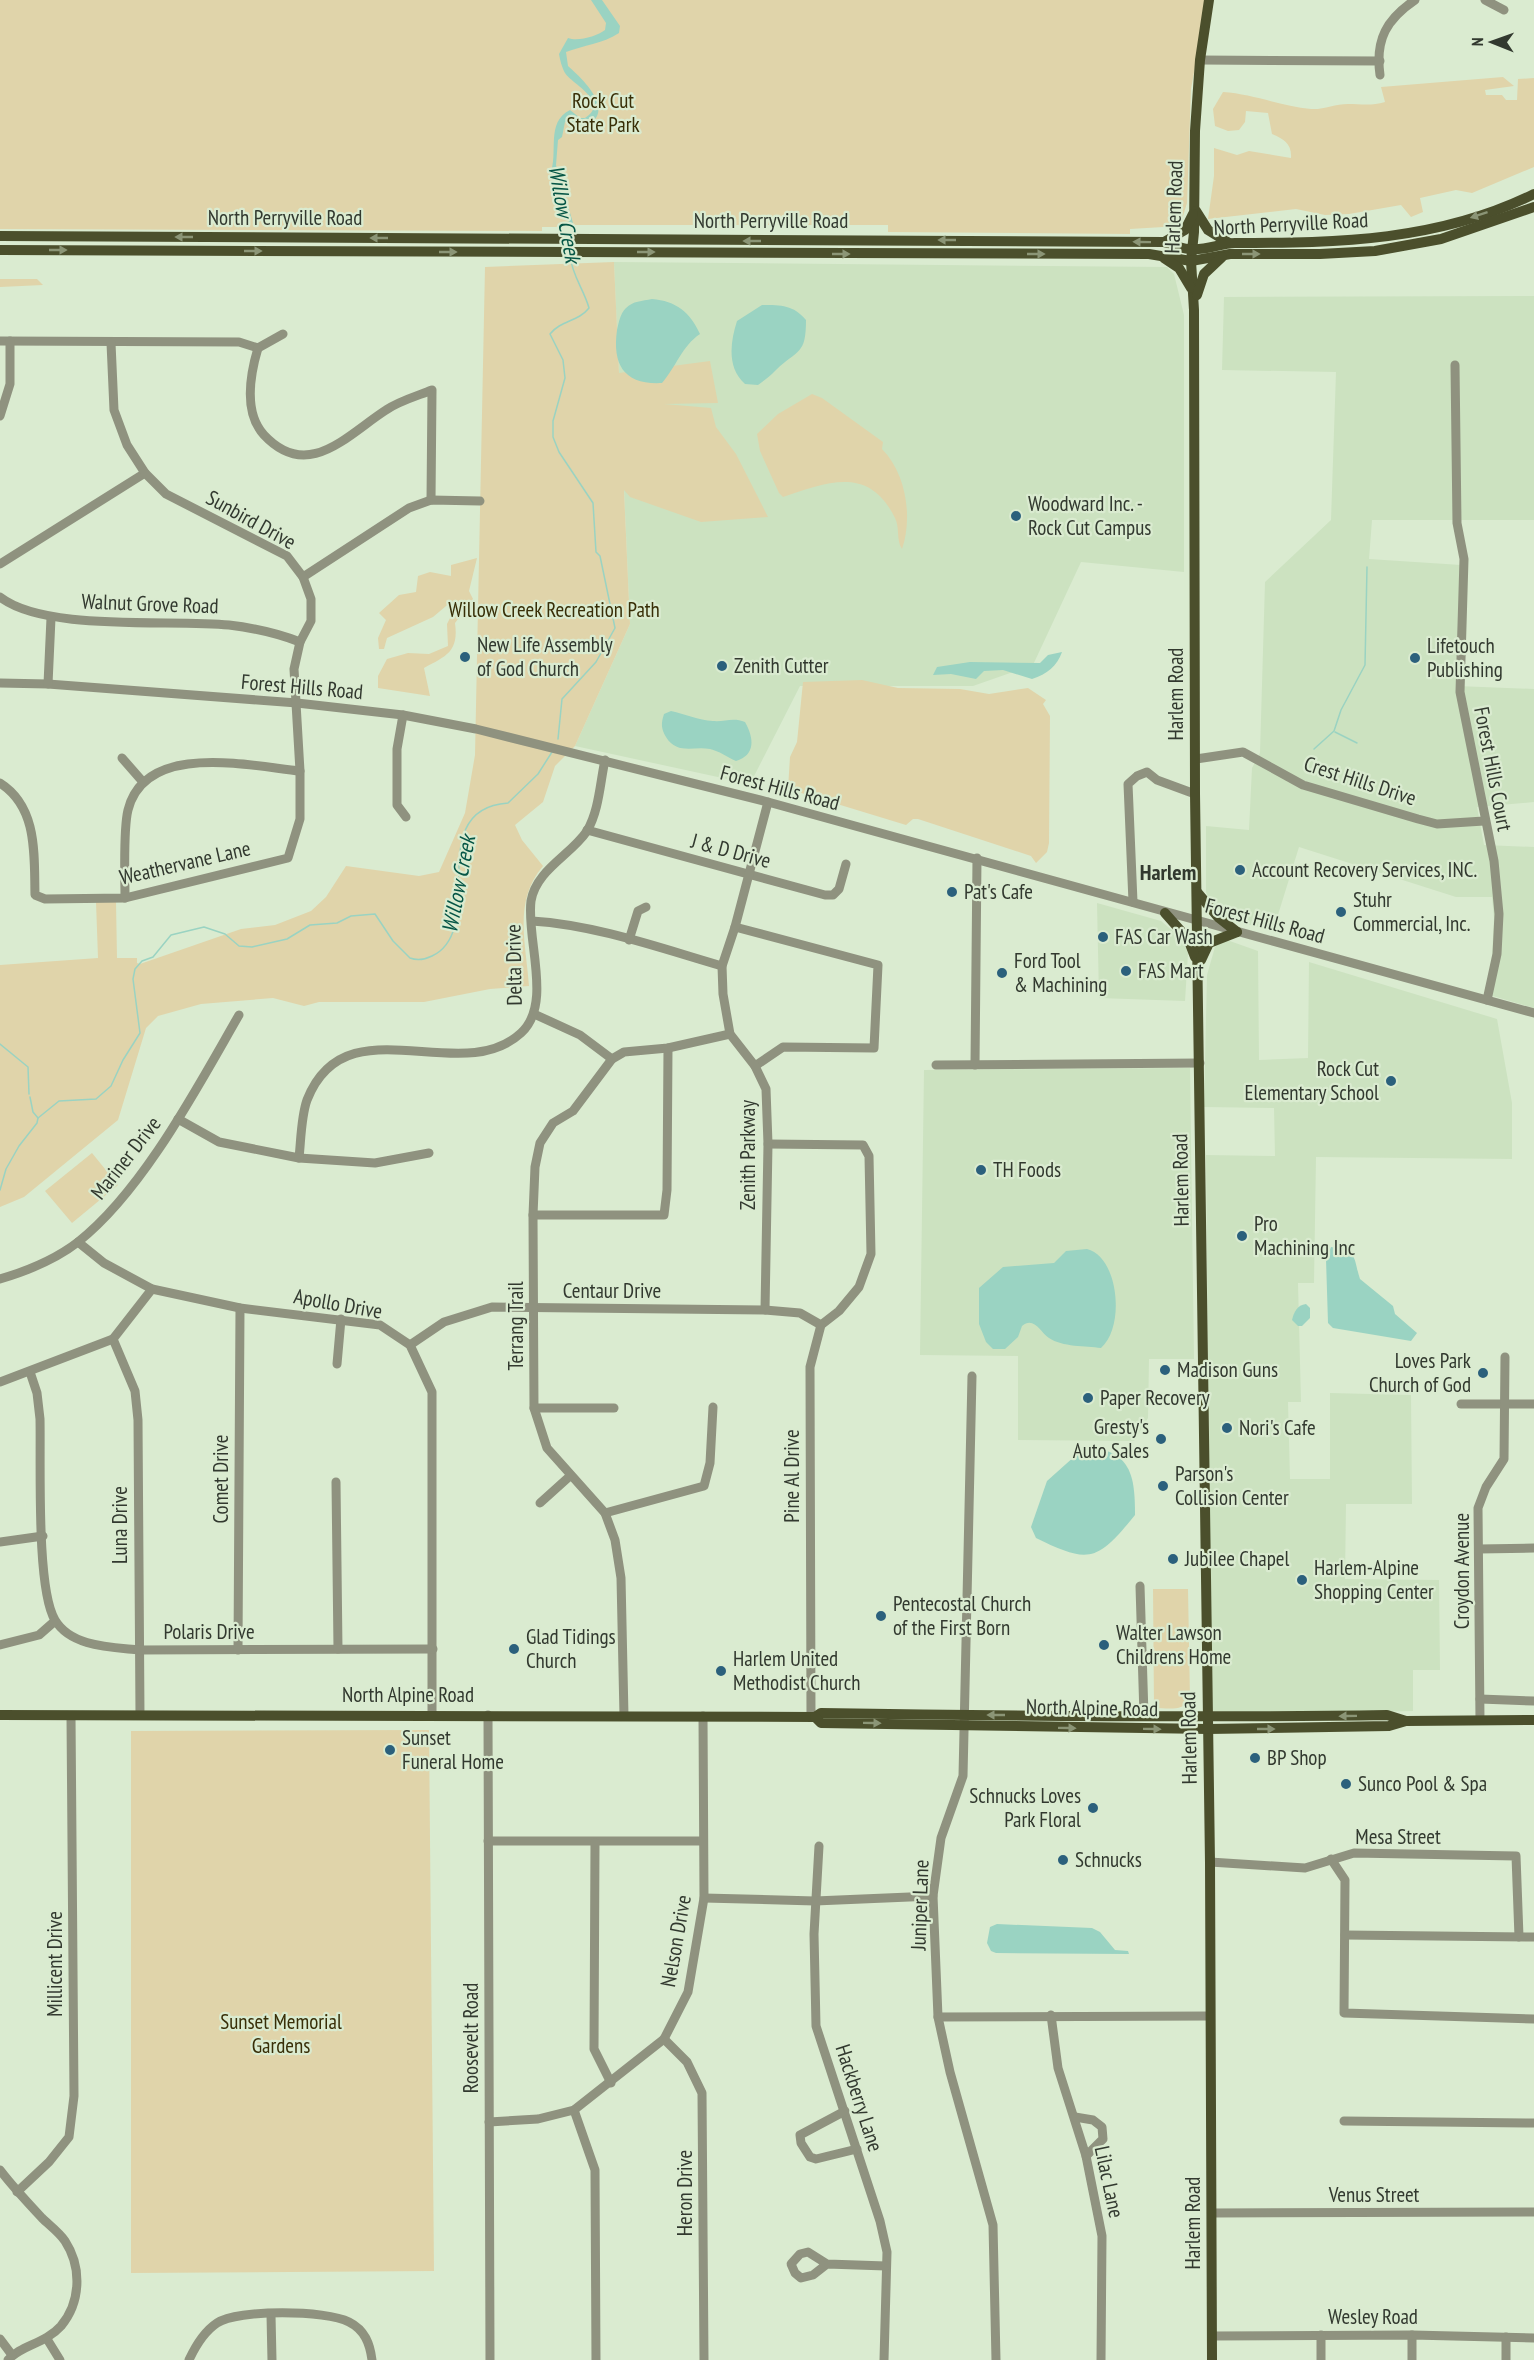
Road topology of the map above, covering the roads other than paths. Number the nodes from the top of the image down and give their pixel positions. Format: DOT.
graph roads {
  1 [pos="1209,0"];
  2 [pos="1485,0"];
  3 [pos="1408,2"];
  4 [pos="1504,10"];
  5 [pos="1200,60"];
  6 [pos="1380,62"];
  7 [pos="1380,75"];
  8 [pos="1534,194"];
  9 [pos="1534,207"];
  10 [pos="1195,208"];
  11 [pos="0,237"];
  12 [pos="1164,242"];
  13 [pos="1230,248"];
  14 [pos="0,250"];
  15 [pos="1149,254"];
  16 [pos="1191,255"];
  17 [pos="1194,309"];
  18 [pos="283,334"];
  19 [pos="5,341"];
  20 [pos="111,343"];
  21 [pos="258,348"];
  22 [pos="1455,365"];
  23 [pos="0,416"];
  24 [pos="145,473"];
  25 [pos="431,500"];
  26 [pos="480,501"];
  27 [pos="0,564"];
  28 [pos="303,577"];
  29 [pos="0,597"];
  30 [pos="51,618"];
  31 [pos="300,642"];
  32 [pos="0,683"];
  33 [pos="48,684"];
  34 [pos="297,703"];
  35 [pos="404,715"];
  36 [pos="122,758"];
  37 [pos="1196,759"];
  38 [pos="605,760"];
  39 [pos="300,771"];
  40 [pos="143,782"];
  41 [pos="0,783"];
  42 [pos="1196,794"];
  43 [pos="768,802"];
  44 [pos="406,817"];
  45 [pos="1484,821"];
  46 [pos="587,830"];
  47 [pos="288,858"];
  48 [pos="976,858"];
  49 [pos="846,864"];
  50 [pos="749,875"];
  51 [pos="1197,892"];
  52 [pos="124,898"];
  53 [pos="1133,902"];
  54 [pos="646,907"];
  55 [pos="1165,913"];
  56 [pos="532,921"];
  57 [pos="1198,921"];
  58 [pos="735,927"];
  59 [pos="1237,932"];
  60 [pos="629,940"];
  61 [pos="722,966"];
  62 [pos="1198,966"];
  63 [pos="1487,1000"];
  64 [pos="1534,1013"];
  65 [pos="534,1014"];
  66 [pos="239,1015"];
  67 [pos="730,1034"];
  68 [pos="668,1048"];
  69 [pos="612,1059"];
  70 [pos="1200,1063"];
  71 [pos="936,1065"];
  72 [pos="975,1065"];
  73 [pos="755,1066"];
  74 [pos="178,1119"];
  75 [pos="768,1144"];
  76 [pos="429,1153"];
  77 [pos="298,1158"];
  78 [pos="533,1215"];
  79 [pos="78,1242"];
  80 [pos="0,1279"];
  81 [pos="152,1289"];
  82 [pos="240,1308"];
  83 [pos="533,1309"];
  84 [pos="765,1310"];
  85 [pos="341,1319"];
  86 [pos="820,1325"];
  87 [pos="113,1339"];
  88 [pos="410,1345"];
  89 [pos="1505,1357"];
  90 [pos="337,1364"];
  91 [pos="30,1372"];
  92 [pos="972,1377"];
  93 [pos="0,1382"];
  94 [pos="1461,1404"];
  95 [pos="1506,1404"];
  96 [pos="1534,1404"];
  97 [pos="713,1407"];
  98 [pos="534,1408"];
  99 [pos="614,1408"];
  100 [pos="570,1476"];
  101 [pos="336,1482"];
  102 [pos="540,1503"];
  103 [pos="605,1513"];
  104 [pos="42,1536"];
  105 [pos="0,1542"];
  106 [pos="1534,1548"];
  107 [pos="1479,1549"];
  108 [pos="1140,1586"];
  109 [pos="55,1621"];
  110 [pos="0,1645"];
  111 [pos="338,1649"];
  112 [pos="433,1649"];
  113 [pos="139,1650"];
  114 [pos="238,1650"];
  115 [pos="1480,1699"];
  116 [pos="1534,1701"];
  117 [pos="432,1714"];
  118 [pos="0,1715"];
  119 [pos="140,1715"];
  120 [pos="488,1715"];
  121 [pos="71,1716"];
  122 [pos="624,1716"];
  123 [pos="703,1716"];
  124 [pos="1144,1716"];
  125 [pos="1208,1716"];
  126 [pos="813,1717"];
  127 [pos="966,1720"];
  128 [pos="1480,1720"];
  129 [pos="1534,1720"];
  130 [pos="1406,1721"];
  131 [pos="1208,1729"];
  132 [pos="488,1841"];
  133 [pos="702,1841"];
  134 [pos="595,1843"];
  135 [pos="819,1846"];
  136 [pos="1331,1859"];
  137 [pos="1210,1862"];
  138 [pos="933,1896"];
  139 [pos="704,1898"];
  140 [pos="815,1901"];
  141 [pos="1346,1935"];
  142 [pos="1519,1937"];
  143 [pos="1534,1937"];
  144 [pos="1051,2015"];
  145 [pos="1210,2016"];
  146 [pos="938,2017"];
  147 [pos="1534,2019"];
  148 [pos="664,2039"];
  149 [pos="611,2083"];
  150 [pos="574,2110"];
  151 [pos="845,2111"];
  152 [pos="1075,2117"];
  153 [pos="1344,2121"];
  154 [pos="489,2122"];
  155 [pos="1534,2123"];
  156 [pos="857,2149"];
  157 [pos="1086,2156"];
  158 [pos="0,2170"];
  159 [pos="17,2192"];
  160 [pos="1534,2212"];
  161 [pos="1213,2213"];
  162 [pos="826,2264"];
  163 [pos="886,2266"];
  164 [pos="271,2315"];
  165 [pos="1321,2335"];
  166 [pos="1412,2335"];
  167 [pos="1213,2336"];
  168 [pos="1506,2337"];
  169 [pos="1534,2338"];
  170 [pos="0,2339"];
  171 [pos="47,2339"];
  172 [pos="10,2357"];
  173 [pos="60,2360"];
  174 [pos="189,2360"];
  175 [pos="272,2360"];
  176 [pos="372,2360"];
  177 [pos="490,2360"];
  178 [pos="596,2360"];
  179 [pos="704,2360"];
  180 [pos="884,2360"];
  181 [pos="996,2360"];
  182 [pos="1101,2360"];
  183 [pos="1212,2360"];
  184 [pos="1321,2360"];
  185 [pos="1412,2360"];
  186 [pos="1506,2360"];
  1 -- 5 [label="main road, Harlem Road"];
  2 -- 4 [label="street"];
  3 -- 6 [label="street"];
  5 -- 6 [label="street"];
  5 -- 10 [label="main road, Harlem Road"];
  6 -- 7 [label="street"];
  8 -- 13 [label="main road, North Perryville Road, one-way"];
  13 -- 9 [label="main road, North Perryville Road, one-way"];
  10 -- 12 [label="main road"];
  10 -- 13 [label="main road"];
  10 -- 16 [label="main road, Harlem Road"];
  12 -- 11 [label="main road, North Perryville Road, one-way"];
  12 -- 16 [label="main road, North Perryville Road"];
  13 -- 16 [label="main road, North Perryville Road"];
  13 -- 17 [label="main road"];
  14 -- 15 [label="main road, North Perryville Road, one-way"];
  15 -- 16 [label="main road, North Perryville Road"];
  15 -- 17 [label="main road"];
  16 -- 17 [label="main road, Harlem Road"];
  17 -- 37 [label="main road, Harlem Road"];
  18 -- 21 [label="street"];
  19 -- 20 [label="street"];
  19 -- 23 [label="street"];
  20 -- 21 [label="street"];
  20 -- 24 [label="street, Sunbird Drive"];
  21 -- 25 [label="street"];
  22 -- 45 [label="street, Forest Hills Court"];
  24 -- 27 [label="street"];
  24 -- 28 [label="street, Sunbird Drive"];
  25 -- 26 [label="street"];
  25 -- 28 [label="street"];
  28 -- 31 [label="street, Sunbird Drive"];
  29 -- 30 [label="street, Walnut Grove Road"];
  30 -- 31 [label="street, Walnut Grove Road"];
  30 -- 33 [label="street"];
  31 -- 34 [label="street, Sunbird Drive"];
  32 -- 33 [label="street, Forest Hills Road"];
  33 -- 34 [label="street, Forest Hills Road"];
  34 -- 35 [label="street, Forest Hills Road"];
  34 -- 39 [label="street, Sunbird Drive"];
  35 -- 38 [label="street, Forest Hills Road"];
  35 -- 44 [label="street"];
  36 -- 40 [label="street"];
  37 -- 42 [label="main road, Harlem Road"];
  37 -- 45 [label="street, Crest Hills Drive"];
  38 -- 43 [label="street, Forest Hills Road"];
  38 -- 46 [label="street, Delta Drive"];
  39 -- 40 [label="street"];
  39 -- 47 [label="street, Sunbird Drive"];
  40 -- 52 [label="street"];
  41 -- 52 [label="street, Weathervane Lane"];
  42 -- 51 [label="main road, Harlem Road"];
  42 -- 53 [label="street"];
  43 -- 48 [label="street, Forest Hills Road"];
  43 -- 50 [label="street, Zenith Parkway"];
  45 -- 63 [label="street, Forest Hills Court"];
  46 -- 50 [label="street, J & D Drive"];
  46 -- 56 [label="street, Delta Drive"];
  47 -- 52 [label="street, Weathervane Lane"];
  48 -- 53 [label="street, Forest Hills Road"];
  48 -- 72 [label="street"];
  49 -- 50 [label="street, J & D Drive"];
  50 -- 58 [label="street, Zenith Parkway"];
  51 -- 57 [label="main road, Harlem Road"];
  51 -- 59 [label="main road"];
  53 -- 55 [label="street, Forest Hills Road"];
  54 -- 60 [label="street"];
  55 -- 57 [label="street, Forest Hills Road"];
  55 -- 62 [label="main road"];
  56 -- 60 [label="street"];
  56 -- 65 [label="street, Delta Drive"];
  57 -- 59 [label="street, Forest Hills Road"];
  57 -- 62 [label="main road, Harlem Road"];
  58 -- 61 [label="street, Zenith Parkway"];
  58 -- 73 [label="street"];
  59 -- 62 [label="main road"];
  59 -- 63 [label="street, Forest Hills Road"];
  60 -- 61 [label="street"];
  61 -- 67 [label="street, Zenith Parkway"];
  62 -- 70 [label="main road, Harlem Road"];
  63 -- 64 [label="street, Forest Hills Road"];
  65 -- 69 [label="street"];
  65 -- 77 [label="street, Delta Drive"];
  66 -- 74 [label="street, Mariner Drive"];
  67 -- 68 [label="street"];
  67 -- 73 [label="street, Zenith Parkway"];
  68 -- 69 [label="street"];
  68 -- 78 [label="street"];
  69 -- 78 [label="street, Terrang Trail"];
  70 -- 72 [label="street"];
  70 -- 125 [label="main road, Harlem Road"];
  71 -- 72 [label="street"];
  73 -- 75 [label="street, Zenith Parkway"];
  74 -- 77 [label="street"];
  74 -- 79 [label="street, Mariner Drive"];
  75 -- 84 [label="street, Zenith Parkway"];
  75 -- 86 [label="street"];
  76 -- 77 [label="street"];
  78 -- 83 [label="street, Terrang Trail"];
  79 -- 80 [label="street, Mariner Drive"];
  79 -- 81 [label="street, Apollo Drive"];
  81 -- 82 [label="street, Apollo Drive"];
  81 -- 87 [label="street"];
  82 -- 85 [label="street, Apollo Drive"];
  82 -- 114 [label="street, Comet Drive"];
  83 -- 84 [label="street, Centaur Drive"];
  83 -- 88 [label="street, Centaur Drive"];
  83 -- 98 [label="street, Terrang Trail"];
  84 -- 86 [label="street, Centaur Drive"];
  85 -- 88 [label="street, Apollo Drive"];
  85 -- 90 [label="street"];
  86 -- 126 [label="street, Pine Al Drive"];
  87 -- 91 [label="street"];
  87 -- 113 [label="street, Luna Drive"];
  88 -- 112 [label="street"];
  89 -- 95 [label="street, Croydon Avenue"];
  91 -- 93 [label="street"];
  91 -- 104 [label="street"];
  92 -- 127 [label="street, Juniper Lane"];
  94 -- 95 [label="street"];
  95 -- 96 [label="street"];
  95 -- 107 [label="street, Croydon Avenue"];
  97 -- 103 [label="street"];
  98 -- 99 [label="street"];
  98 -- 100 [label="street, Terrang Trail"];
  100 -- 102 [label="street"];
  100 -- 103 [label="street, Terrang Trail"];
  101 -- 111 [label="street"];
  103 -- 122 [label="street, Terrang Trail"];
  104 -- 105 [label="street"];
  104 -- 109 [label="street"];
  106 -- 107 [label="street"];
  107 -- 115 [label="street, Croydon Avenue"];
  108 -- 124 [label="street"];
  109 -- 110 [label="street"];
  109 -- 113 [label="street, Polaris Drive"];
  111 -- 112 [label="street, Polaris Drive"];
  111 -- 114 [label="street, Polaris Drive"];
  112 -- 117 [label="street"];
  113 -- 114 [label="street, Polaris Drive"];
  113 -- 119 [label="street, Luna Drive"];
  115 -- 116 [label="street"];
  115 -- 128 [label="street, Croydon Avenue"];
  117 -- 119 [label="main road, North Alpine Road"];
  117 -- 120 [label="main road, North Alpine Road"];
  118 -- 121 [label="main road, North Alpine Road"];
  119 -- 121 [label="main road, North Alpine Road"];
  120 -- 122 [label="main road, North Alpine Road"];
  120 -- 132 [label="street, Roosevelt Road"];
  121 -- 159 [label="street, Millicent Drive"];
  122 -- 123 [label="main road, North Alpine Road"];
  123 -- 126 [label="main road, North Alpine Road"];
  123 -- 133 [label="street, Nelson Drive"];
  124 -- 125 [label="main road, North Alpine Road"];
  124 -- 127 [label="main road, North Alpine Road, one-way"];
  130 -- 125 [label="main road, North Alpine Road, one-way"];
  125 -- 131 [label="main road, Harlem Road"];
  126 -- 127 [label="main road, North Alpine Road"];
  127 -- 131 [label="main road, North Alpine Road, one-way"];
  127 -- 138 [label="street, Juniper Lane"];
  128 -- 129 [label="main road, North Alpine Road"];
  128 -- 130 [label="main road, North Alpine Road"];
  131 -- 130 [label="main road, North Alpine Road, one-way"];
  131 -- 137 [label="main road, Harlem Road"];
  132 -- 134 [label="street"];
  132 -- 154 [label="street, Roosevelt Road"];
  133 -- 134 [label="street"];
  133 -- 139 [label="street, Nelson Drive"];
  134 -- 149 [label="street"];
  135 -- 140 [label="street, Hackberry Lane"];
  136 -- 137 [label="street, Mesa Street"];
  136 -- 141 [label="street"];
  136 -- 142 [label="street, Mesa Street"];
  137 -- 145 [label="main road, Harlem Road"];
  138 -- 140 [label="street"];
  138 -- 146 [label="street, Juniper Lane"];
  139 -- 140 [label="street"];
  139 -- 148 [label="street, Nelson Drive"];
  140 -- 151 [label="street, Hackberry Lane"];
  141 -- 142 [label="street"];
  141 -- 147 [label="street"];
  142 -- 143 [label="street"];
  144 -- 145 [label="street"];
  144 -- 146 [label="street"];
  144 -- 152 [label="street, Lilac Lane"];
  145 -- 161 [label="main road, Harlem Road"];
  146 -- 181 [label="street, Juniper Lane"];
  148 -- 149 [label="street, Nelson Drive"];
  148 -- 179 [label="street, Heron Drive"];
  149 -- 150 [label="street, Nelson Drive"];
  150 -- 154 [label="street, Nelson Drive"];
  150 -- 178 [label="street"];
  151 -- 156 [label="street, Hackberry Lane"];
  151 -- 156 [label="street"];
  152 -- 157 [label="street, Lilac Lane"];
  152 -- 157 [label="street"];
  153 -- 155 [label="street"];
  154 -- 177 [label="street, Roosevelt Road"];
  156 -- 163 [label="street, Hackberry Lane"];
  157 -- 182 [label="street, Lilac Lane"];
  158 -- 159 [label="street"];
  159 -- 171 [label="street"];
  160 -- 161 [label="street, Venus Street"];
  161 -- 167 [label="main road, Harlem Road"];
  162 -- 163 [label="street"];
  163 -- 180 [label="street, Hackberry Lane"];
  164 -- 174 [label="street"];
  164 -- 175 [label="street"];
  164 -- 176 [label="street"];
  165 -- 166 [label="street, Wesley Road"];
  165 -- 167 [label="street, Wesley Road"];
  165 -- 184 [label="street"];
  166 -- 168 [label="street, Wesley Road"];
  166 -- 185 [label="street"];
  167 -- 183 [label="main road, Harlem Road"];
  168 -- 169 [label="street, Wesley Road"];
  168 -- 186 [label="street"];
  170 -- 172 [label="street"];
  171 -- 172 [label="street"];
  171 -- 173 [label="street"];
}
